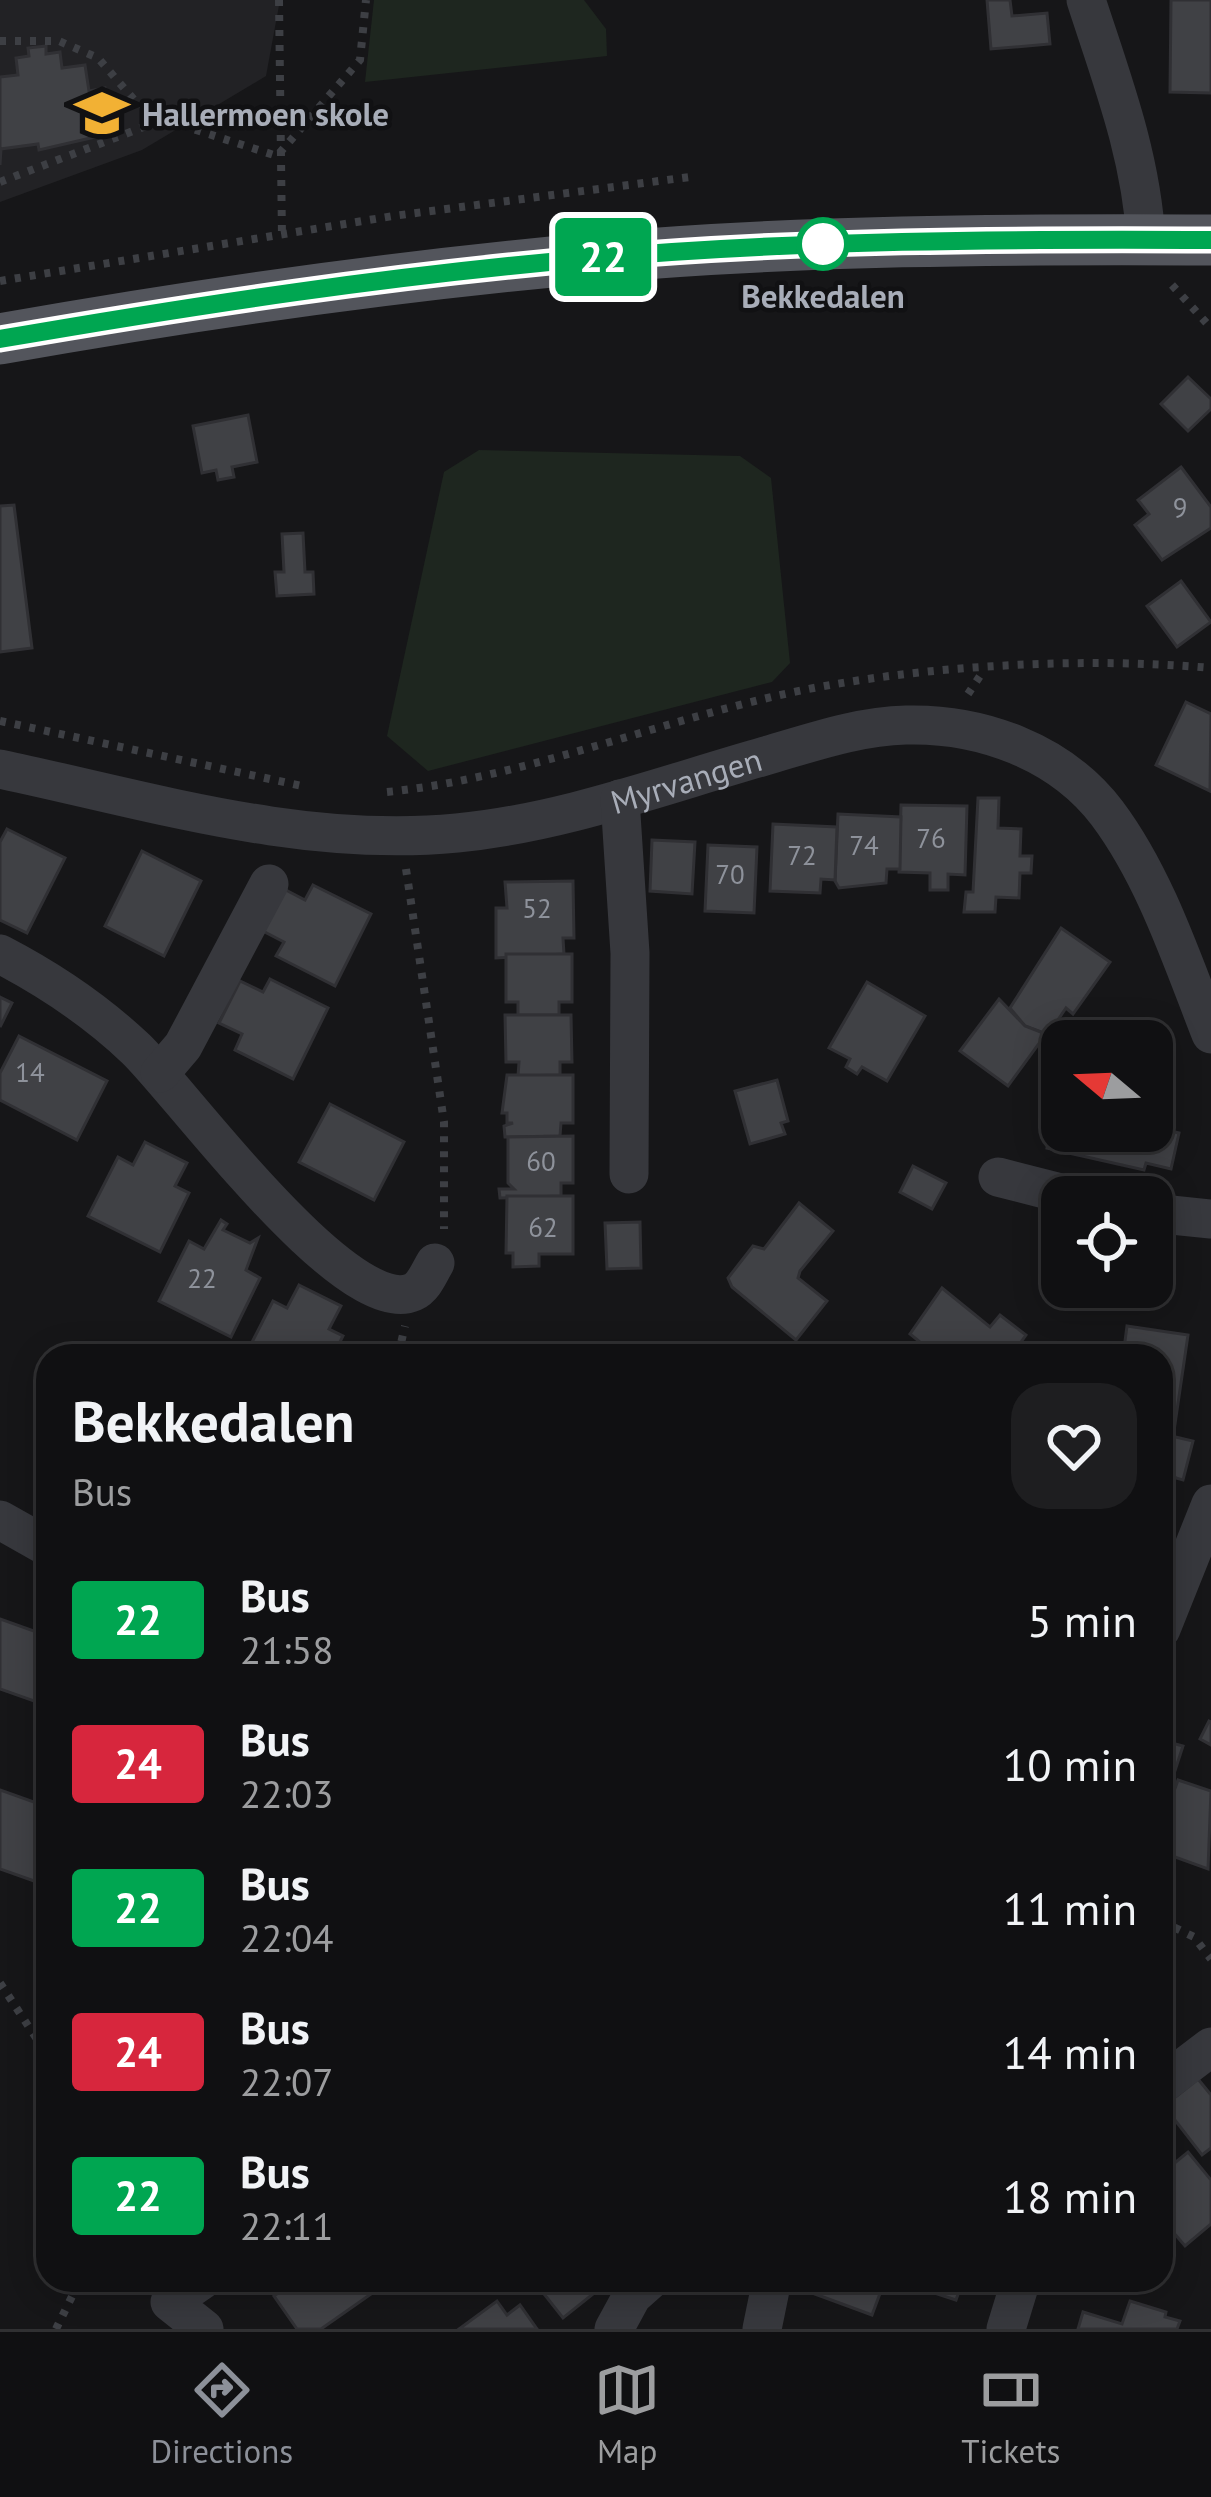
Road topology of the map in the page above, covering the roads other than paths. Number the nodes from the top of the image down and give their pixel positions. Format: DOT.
graph roads {
  1 [pos="1086,0"];
  2 [pos="1146,240"];
  3 [pos="1211,240"];
  4 [pos="0,339"];
  5 [pos="0,769"];
  6 [pos="620,800"];
  7 [pos="269,884"];
  8 [pos="0,954"];
  9 [pos="1211,1034"];
  10 [pos="160,1073"];
  11 [pos="628,1174"];
  12 [pos="998,1177"];
  13 [pos="1041,1188"];
  14 [pos="1173,1215"];
  15 [pos="1211,1219"];
  16 [pos="435,1263"];
  17 [pos="1211,1504"];
  18 [pos="0,1520"];
  19 [pos="36,1540"];
  20 [pos="1173,1591"];
  21 [pos="1211,2047"];
  22 [pos="1173,2076"];
  23 [pos="186,2292"];
  24 [pos="636,2292"];
  25 [pos="770,2292"];
  26 [pos="1017,2292"];
  27 [pos="204,2329"];
  28 [pos="614,2329"];
  29 [pos="762,2329"];
  30 [pos="1006,2329"];
  1 -- 2 [label="street"];
  2 -- 3 [label="main road"];
  2 -- 4 [label="main road"];
  5 -- 6 [label="street, Myrvangen"];
  6 -- 9 [label="street, Myrvangen"];
  6 -- 11 [label="street"];
  7 -- 10 [label="street"];
  8 -- 10 [label="street"];
  10 -- 16 [label="street"];
  12 -- 13 [label="street"];
  14 -- 15 [label="street"];
  17 -- 20 [label="street"];
  18 -- 19 [label="street"];
  21 -- 22 [label="street"];
  23 -- 27 [label="street"];
  24 -- 28 [label="street"];
  25 -- 29 [label="street"];
  26 -- 30 [label="street"];
}
